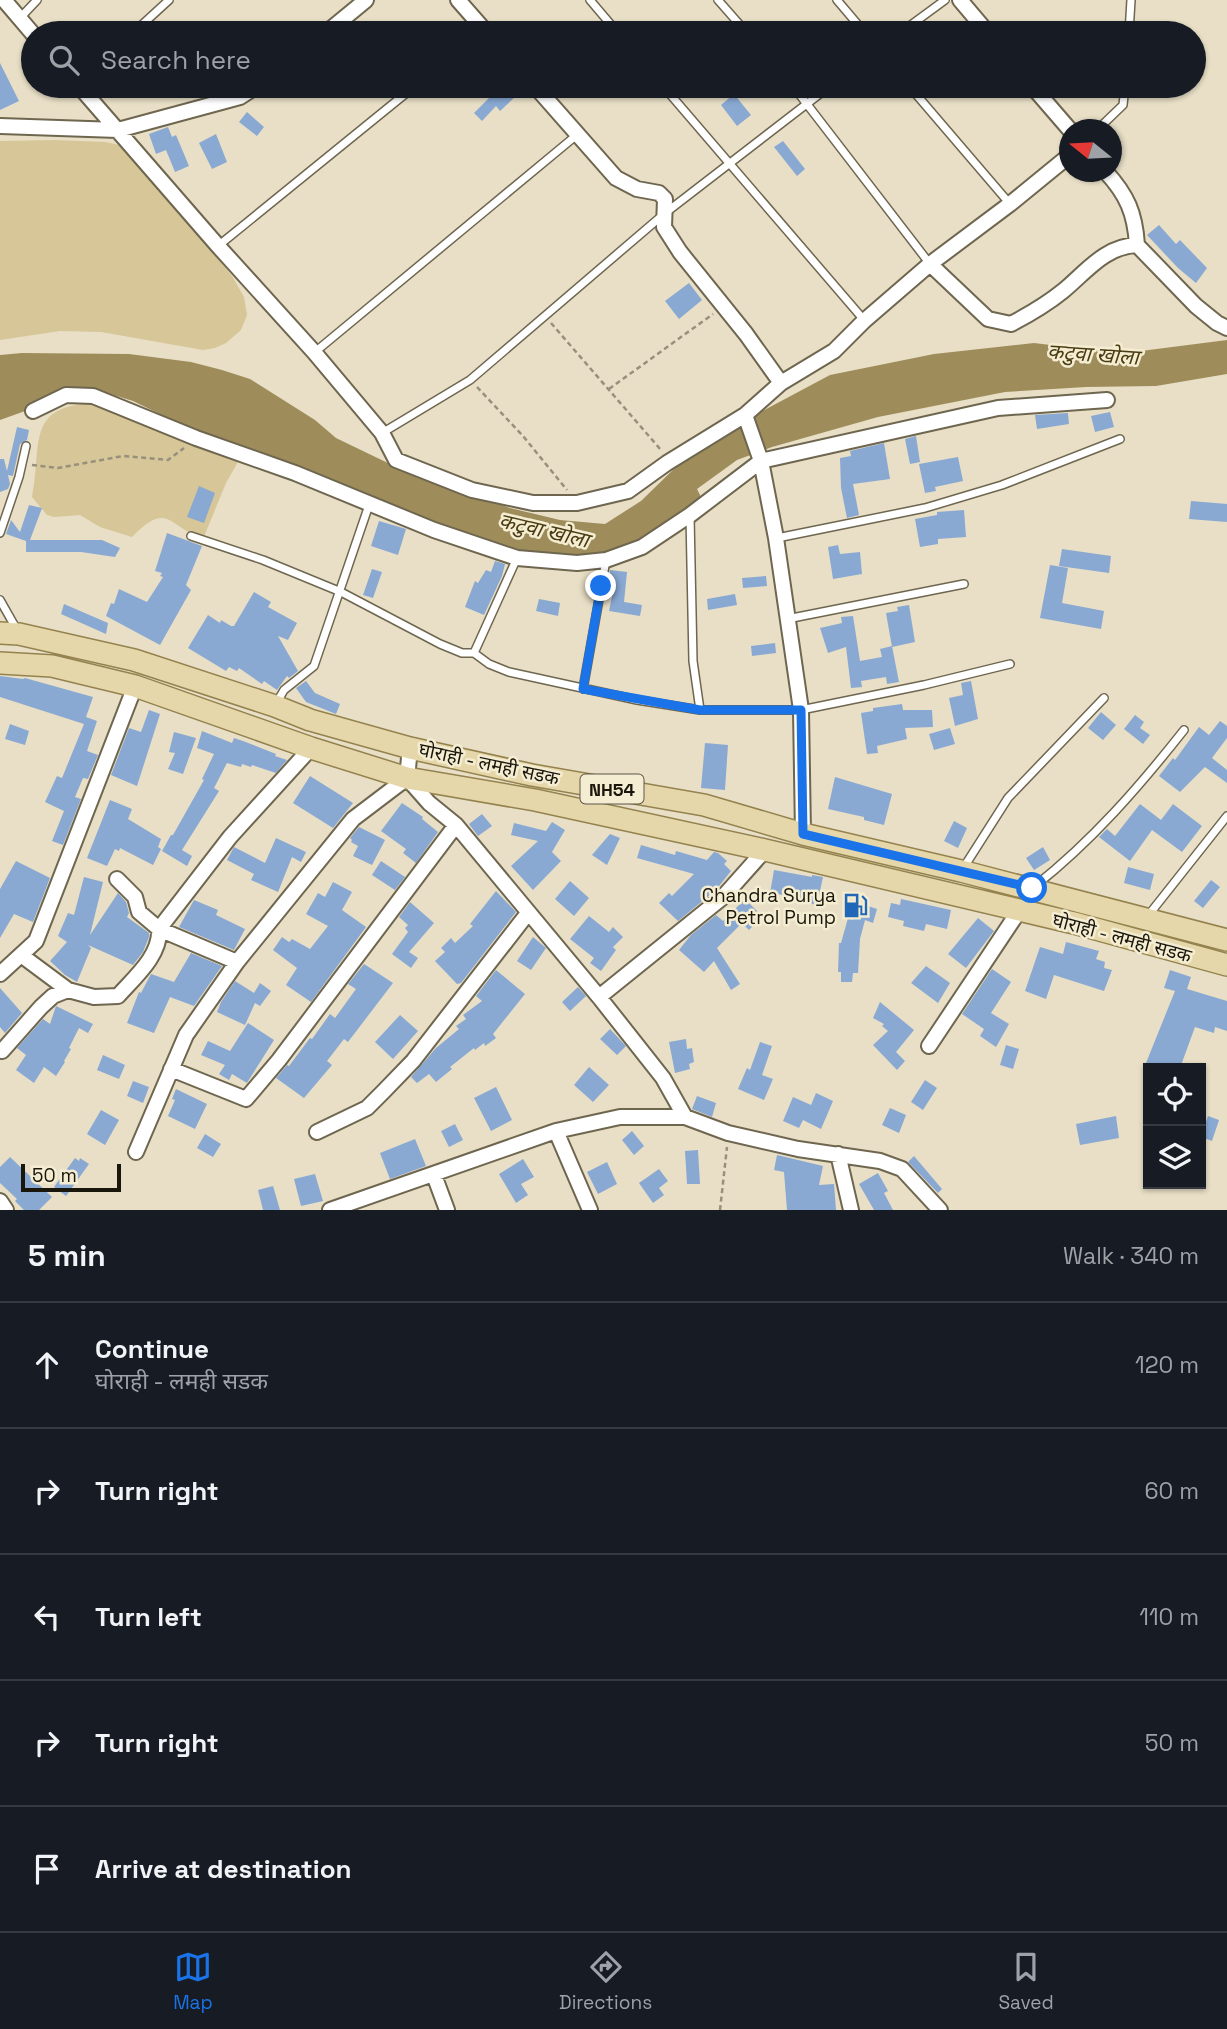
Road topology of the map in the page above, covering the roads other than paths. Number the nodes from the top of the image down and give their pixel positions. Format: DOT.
graph roads {
  1 [pos="4,0"];
  2 [pos="37,0"];
  3 [pos="169,0"];
  4 [pos="366,0"];
  5 [pos="458,0"];
  6 [pos="590,0"];
  7 [pos="718,0"];
  8 [pos="837,0"];
  9 [pos="945,0"];
  10 [pos="960,0"];
  11 [pos="1131,0"];
  12 [pos="20,18"];
  13 [pos="22,21"];
  14 [pos="147,21"];
  15 [pos="341,21"];
  16 [pos="475,21"];
  17 [pos="608,21"];
  18 [pos="736,21"];
  19 [pos="855,21"];
  20 [pos="916,21"];
  21 [pos="978,21"];
  22 [pos="1130,21"];
  23 [pos="90,98"];
  24 [pos="236,98"];
  25 [pos="400,98"];
  26 [pos="546,98"];
  27 [pos="673,98"];
  28 [pos="804,98"];
  29 [pos="814,98"];
  30 [pos="919,98"];
  31 [pos="1042,98"];
  32 [pos="1124,98"];
  33 [pos="808,103"];
  34 [pos="1060,119"];
  35 [pos="1108,119"];
  36 [pos="0,126"];
  37 [pos="118,130"];
  38 [pos="579,134"];
  39 [pos="1059,163"];
  40 [pos="729,165"];
  41 [pos="1115,182"];
  42 [pos="1010,204"];
  43 [pos="664,214"];
  44 [pos="1137,244"];
  45 [pos="218,246"];
  46 [pos="930,264"];
  47 [pos="864,321"];
  48 [pos="1227,328"];
  49 [pos="314,352"];
  50 [pos="781,383"];
  51 [pos="1107,400"];
  52 [pos="33,411"];
  53 [pos="745,415"];
  54 [pos="382,433"];
  55 [pos="1120,439"];
  56 [pos="26,446"];
  57 [pos="761,461"];
  58 [pos="369,505"];
  59 [pos="690,515"];
  60 [pos="0,533"];
  61 [pos="191,536"];
  62 [pos="776,538"];
  63 [pos="517,558"];
  64 [pos="606,560"];
  65 [pos="964,584"];
  66 [pos="341,592"];
  67 [pos="0,600"];
  68 [pos="786,619"];
  69 [pos="10,634"];
  70 [pos="474,653"];
  71 [pos="0,663"];
  72 [pos="1010,663"];
  73 [pos="135,685"];
  74 [pos="583,689"];
  75 [pos="1104,698"];
  76 [pos="275,706"];
  77 [pos="700,710"];
  78 [pos="801,710"];
  79 [pos="1184,730"];
  80 [pos="311,748"];
  81 [pos="410,748"];
  82 [pos="407,778"];
  83 [pos="1227,816"];
  84 [pos="456,825"];
  85 [pos="803,834"];
  86 [pos="765,850"];
  87 [pos="961,871"];
  88 [pos="117,878"];
  89 [pos="1032,888"];
  90 [pos="1019,911"];
  91 [pos="528,913"];
  92 [pos="1147,918"];
  93 [pos="159,929"];
  94 [pos="1227,940"];
  95 [pos="21,956"];
  96 [pos="237,962"];
  97 [pos="1227,965"];
  98 [pos="0,974"];
  99 [pos="68,990"];
  100 [pos="599,997"];
  101 [pos="929,1046"];
  102 [pos="2,1051"];
  103 [pos="171,1069"];
  104 [pos="685,1117"];
  105 [pos="556,1131"];
  106 [pos="317,1132"];
  107 [pos="136,1152"];
  108 [pos="838,1154"];
  109 [pos="434,1175"];
  110 [pos="0,1202"];
  111 [pos="6,1210"];
  112 [pos="332,1210"];
  113 [pos="447,1210"];
  114 [pos="590,1210"];
  115 [pos="851,1210"];
  116 [pos="940,1210"];
  1 -- 12 [label="street"];
  2 -- 12 [label="lane"];
  3 -- 14 [label="lane"];
  4 -- 15 [label="street"];
  5 -- 16 [label="street"];
  6 -- 17 [label="lane"];
  7 -- 18 [label="lane"];
  8 -- 19 [label="lane"];
  9 -- 20 [label="lane"];
  10 -- 21 [label="street"];
  11 -- 22 [label="lane"];
  12 -- 13 [label="street"];
  23 -- 37 [label="street"];
  24 -- 37 [label="street"];
  25 -- 45 [label="lane"];
  26 -- 38 [label="street"];
  27 -- 40 [label="lane"];
  28 -- 33 [label="lane"];
  29 -- 33 [label="lane"];
  30 -- 42 [label="lane"];
  31 -- 34 [label="street"];
  32 -- 35 [label="lane"];
  33 -- 40 [label="lane"];
  33 -- 46 [label="lane"];
  36 -- 37 [label="street"];
  37 -- 45 [label="street"];
  38 -- 43 [label="street"];
  38 -- 49 [label="lane"];
  39 -- 42 [label="street"];
  40 -- 43 [label="lane"];
  40 -- 47 [label="lane"];
  41 -- 44 [label="street"];
  42 -- 46 [label="street"];
  43 -- 50 [label="street"];
  43 -- 54 [label="lane"];
  44 -- 46 [label="street"];
  44 -- 48 [label="street"];
  45 -- 49 [label="street"];
  46 -- 47 [label="street"];
  47 -- 50 [label="street"];
  49 -- 54 [label="street"];
  50 -- 53 [label="street"];
  51 -- 57 [label="street"];
  52 -- 58 [label="street"];
  53 -- 54 [label="street"];
  53 -- 57 [label="street"];
  55 -- 62 [label="lane"];
  56 -- 60 [label="lane"];
  57 -- 59 [label="street"];
  57 -- 62 [label="street"];
  58 -- 63 [label="street"];
  58 -- 66 [label="lane"];
  59 -- 64 [label="street"];
  59 -- 77 [label="lane"];
  61 -- 66 [label="lane"];
  62 -- 68 [label="street"];
  63 -- 64 [label="street"];
  63 -- 70 [label="lane"];
  64 -- 74 [label="lane"];
  65 -- 68 [label="lane"];
  66 -- 70 [label="lane"];
  66 -- 76 [label="lane"];
  67 -- 69 [label="lane"];
  68 -- 78 [label="street"];
  69 -- 76 [label="main road, घोराही - लमही सडक / NH54"];
  70 -- 74 [label="lane"];
  71 -- 73 [label="main road, घोराही - लमही सडक / NH54"];
  72 -- 78 [label="lane"];
  73 -- 80 [label="main road, घोराही - लमही सडक / NH54"];
  73 -- 95 [label="street"];
  74 -- 77 [label="lane"];
  75 -- 87 [label="lane"];
  76 -- 81 [label="main road, घोराही - लमही सडक / NH54"];
  77 -- 78 [label="lane"];
  78 -- 85 [label="street"];
  79 -- 89 [label="lane"];
  80 -- 82 [label="main road, घोराही - लमही सडक / NH54"];
  80 -- 93 [label="street"];
  81 -- 82 [label="street"];
  81 -- 85 [label="main road, घोराही - लमही सडक / NH54"];
  82 -- 84 [label="street"];
  82 -- 86 [label="main road, घोराही - लमही सडक / NH54"];
  82 -- 96 [label="street"];
  83 -- 92 [label="lane"];
  84 -- 91 [label="street"];
  84 -- 103 [label="street"];
  85 -- 87 [label="main road, घोराही - लमही सडक / NH54"];
  86 -- 90 [label="main road, घोराही - लमही सडक / NH54"];
  86 -- 100 [label="street"];
  87 -- 89 [label="main road, घोराही - लमही सडक / NH54"];
  88 -- 93 [label="street"];
  89 -- 92 [label="main road, घोराही - लमही सडक / NH54"];
  90 -- 97 [label="main road, घोराही - लमही सडक / NH54"];
  90 -- 101 [label="street"];
  91 -- 100 [label="street"];
  91 -- 106 [label="street"];
  92 -- 94 [label="main road, घोराही - लमही सडक / NH54"];
  93 -- 96 [label="street"];
  93 -- 99 [label="street"];
  95 -- 98 [label="street"];
  95 -- 99 [label="street"];
  96 -- 103 [label="street"];
  99 -- 102 [label="street"];
  100 -- 104 [label="street"];
  103 -- 107 [label="street"];
  104 -- 105 [label="street"];
  104 -- 108 [label="street"];
  105 -- 109 [label="street"];
  105 -- 114 [label="street"];
  108 -- 115 [label="street"];
  108 -- 116 [label="street"];
  109 -- 112 [label="street"];
  109 -- 113 [label="street"];
  110 -- 111 [label="street"];
}
